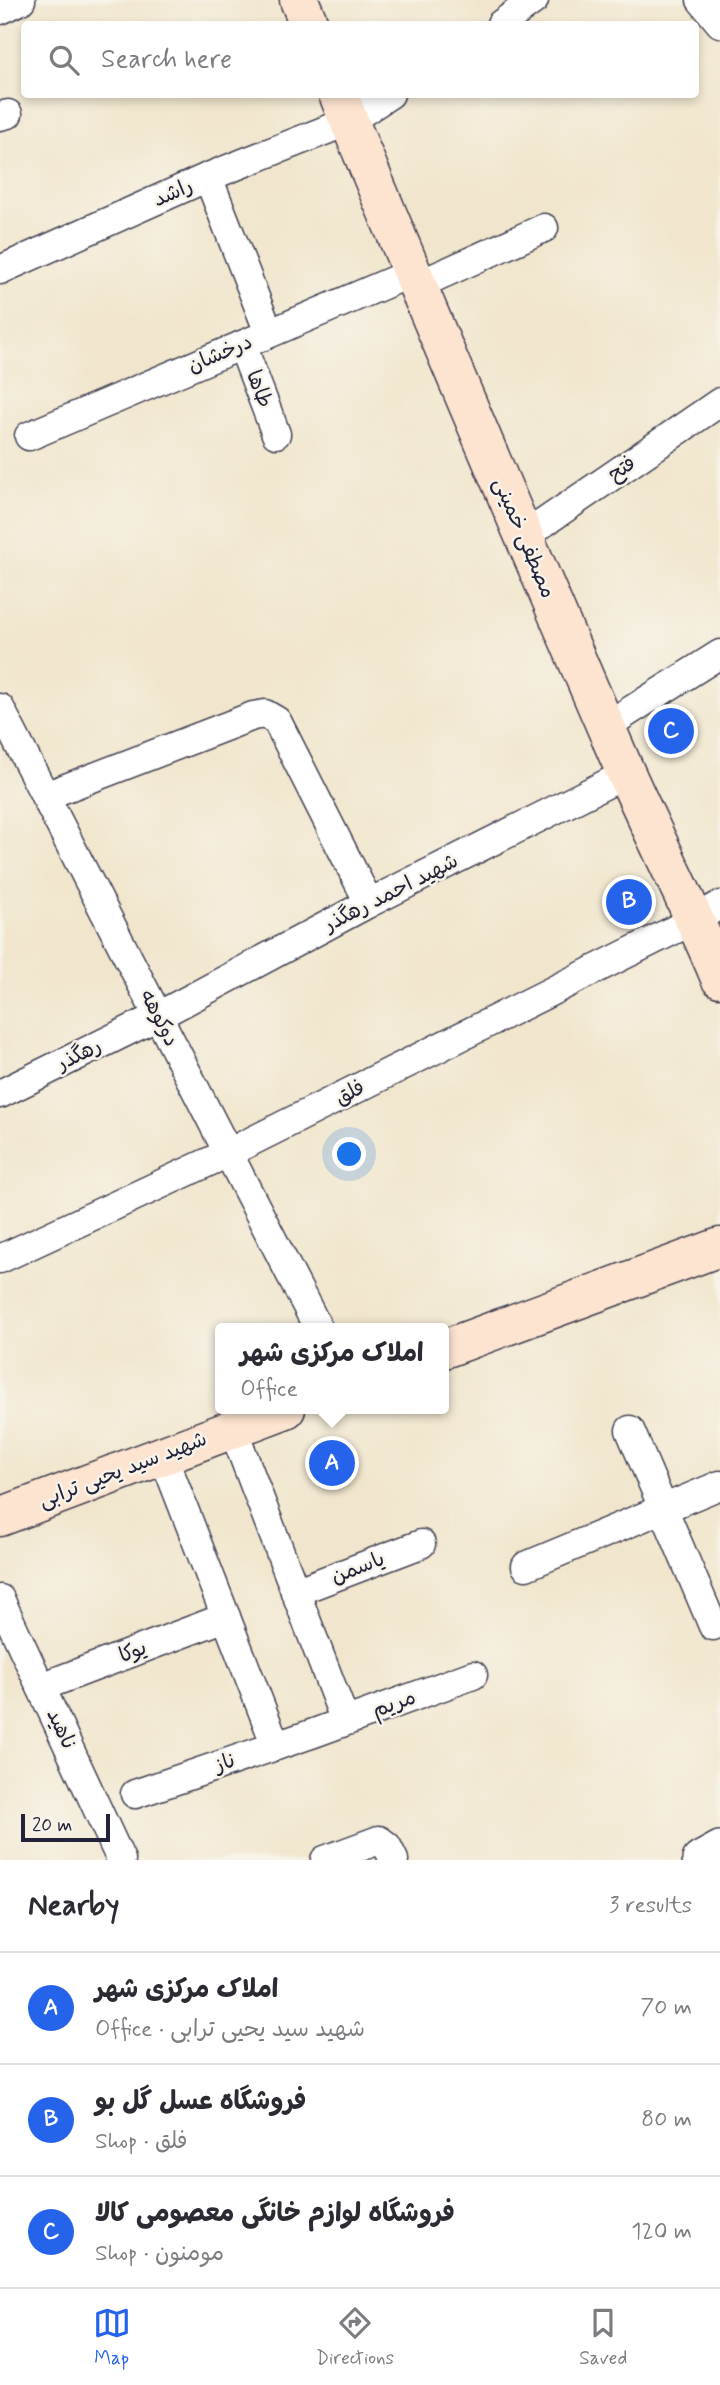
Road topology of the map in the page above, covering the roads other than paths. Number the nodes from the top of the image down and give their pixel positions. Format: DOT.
graph roads {
  1 [pos="22,0"];
  2 [pos="299,0"];
  3 [pos="534,0"];
  4 [pos="701,0"];
  5 [pos="0,10"];
  6 [pos="308,21"];
  7 [pos="505,21"];
  8 [pos="720,23"];
  9 [pos="377,98"];
  10 [pos="343,108"];
  11 [pos="208,177"];
  12 [pos="544,228"];
  13 [pos="0,270"];
  14 [pos="413,279"];
  15 [pos="269,333"];
  16 [pos="242,345"];
  17 [pos="720,402"];
  18 [pos="276,434"];
  19 [pos="29,436"];
  20 [pos="523,537"];
  21 [pos="720,654"];
  22 [pos="0,708"];
  23 [pos="606,726"];
  24 [pos="626,774"];
  25 [pos="46,796"];
  26 [pos="369,904"];
  27 [pos="708,912"];
  28 [pos="720,978"];
  29 [pos="158,1016"];
  30 [pos="0,1094"];
  31 [pos="229,1153"];
  32 [pos="720,1247"];
  33 [pos="0,1259"];
  34 [pos="315,1323"];
  35 [pos="449,1347"];
  36 [pos="273,1414"];
  37 [pos="233,1429"];
  38 [pos="630,1430"];
  39 [pos="163,1455"];
  40 [pos="720,1485"];
  41 [pos="663,1508"];
  42 [pos="0,1517"];
  43 [pos="421,1544"];
  44 [pos="526,1566"];
  45 [pos="295,1592"];
  46 [pos="0,1599"];
  47 [pos="226,1617"];
  48 [pos="713,1626"];
  49 [pos="474,1675"];
  50 [pos="41,1687"];
  51 [pos="345,1721"];
  52 [pos="314,1733"];
  53 [pos="276,1746"];
  54 [pos="135,1794"];
  55 [pos="720,1849"];
  56 [pos="389,1851"];
  57 [pos="121,1860"];
  58 [pos="325,1860"];
  59 [pos="699,1860"];
  1 -- 5 [label="street"];
  2 -- 6 [label="main road"];
  3 -- 7 [label="street"];
  4 -- 8 [label="street"];
  9 -- 10 [label="street"];
  10 -- 11 [label="street, راشد"];
  10 -- 14 [label="main road, مصطفی خمینی"];
  11 -- 13 [label="street, راشد"];
  11 -- 15 [label="street"];
  12 -- 14 [label="street, درخشان"];
  14 -- 15 [label="street, درخشان"];
  14 -- 20 [label="main road, مصطفی خمینی"];
  15 -- 16 [label="street, درخشان"];
  16 -- 18 [label="street, طاها"];
  16 -- 19 [label="street, درخشان"];
  17 -- 20 [label="street, فتح"];
  20 -- 23 [label="main road, مصطفی خمینی"];
  21 -- 23 [label="street"];
  22 -- 25 [label="street, دوکوهه"];
  23 -- 24 [label="main road, مصطفی خمینی"];
  24 -- 26 [label="street, شهید احمد رهگذر"];
  24 -- 27 [label="main road, مصطفی خمینی"];
  25 -- 26 [label="street"];
  25 -- 29 [label="street, دوکوهه"];
  26 -- 29 [label="street, شهید احمد رهگذر"];
  27 -- 28 [label="main road, مصطفی خمینی"];
  27 -- 31 [label="street, فلق"];
  29 -- 30 [label="street, رهگذر"];
  29 -- 31 [label="street, دوکوهه"];
  31 -- 33 [label="street, فلق"];
  31 -- 34 [label="street, دوکوهه"];
  32 -- 35 [label="main road"];
  36 -- 37 [label="main road, شهید سید یحیی ترابی"];
  37 -- 39 [label="main road, شهید سید یحیی ترابی"];
  37 -- 45 [label="street"];
  38 -- 41 [label="street"];
  39 -- 42 [label="main road, شهید سید یحیی ترابی"];
  39 -- 47 [label="street"];
  40 -- 41 [label="street"];
  41 -- 44 [label="street"];
  41 -- 48 [label="street"];
  43 -- 45 [label="street, یاسمن"];
  45 -- 51 [label="street"];
  46 -- 50 [label="street, ناهید"];
  47 -- 50 [label="street, یوکا"];
  47 -- 53 [label="street"];
  49 -- 51 [label="street, مریم"];
  50 -- 57 [label="street, ناهید"];
  51 -- 52 [label="street, مریم"];
  52 -- 53 [label="street, ناز"];
  53 -- 54 [label="street, ناز"];
  55 -- 59 [label="street"];
  56 -- 58 [label="street"];
}
